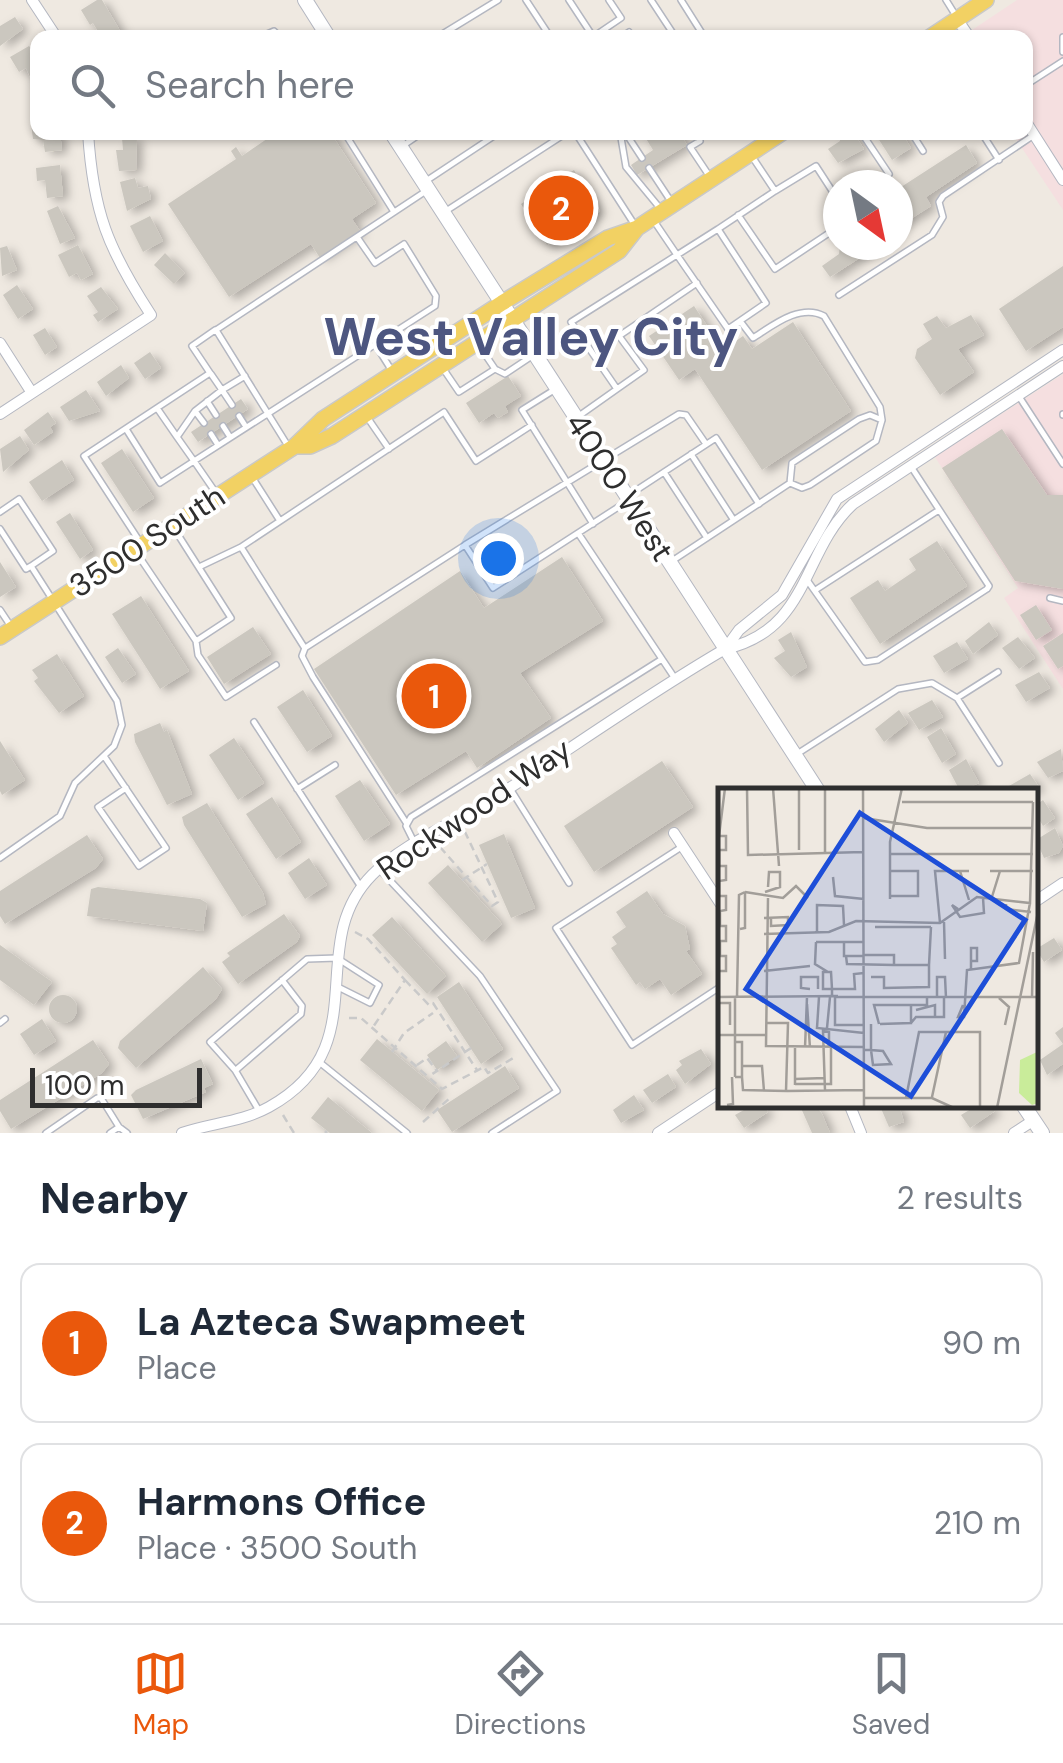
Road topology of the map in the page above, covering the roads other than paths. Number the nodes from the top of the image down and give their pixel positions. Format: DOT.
graph roads {
  1 [pos="32,0"];
  2 [pos="305,0"];
  3 [pos="498,0"];
  4 [pos="526,0"];
  5 [pos="569,0"];
  6 [pos="609,0"];
  7 [pos="651,0"];
  8 [pos="681,0"];
  9 [pos="946,0"];
  10 [pos="986,0"];
  11 [pos="958,18"];
  12 [pos="51,30"];
  13 [pos="324,30"];
  14 [pos="449,30"];
  15 [pos="546,30"];
  16 [pos="588,30"];
  17 [pos="603,30"];
  18 [pos="671,30"];
  19 [pos="700,30"];
  20 [pos="940,30"];
  21 [pos="965,30"];
  22 [pos="1063,38"];
  23 [pos="1063,52"];
  24 [pos="1063,61"];
  25 [pos="1033,80"];
  26 [pos="1034,135"];
  27 [pos="89,140"];
  28 [pos="349,140"];
  29 [pos="396,140"];
  30 [pos="411,140"];
  31 [pos="489,140"];
  32 [pos="559,140"];
  33 [pos="577,140"];
  34 [pos="624,140"];
  35 [pos="629,140"];
  36 [pos="700,140"];
  37 [pos="760,140"];
  38 [pos="866,140"];
  39 [pos="916,140"];
  40 [pos="986,140"];
  41 [pos="1027,140"];
  42 [pos="400,147"];
  43 [pos="923,150"];
  44 [pos="750,154"];
  45 [pos="642,158"];
  46 [pos="998,160"];
  47 [pos="648,168"];
  48 [pos="886,170"];
  49 [pos="823,177"];
  50 [pos="712,180"];
  51 [pos="1063,180"];
  52 [pos="426,186"];
  53 [pos="775,191"];
  54 [pos="662,211"];
  55 [pos="394,212"];
  56 [pos="444,213"];
  57 [pos="738,215"];
  58 [pos="637,228"];
  59 [pos="718,229"];
  60 [pos="358,237"];
  61 [pos="823,237"];
  62 [pos="677,255"];
  63 [pos="697,283"];
  64 [pos="839,295"];
  65 [pos="502,303"];
  66 [pos="512,320"];
  67 [pos="740,321"];
  68 [pos="216,330"];
  69 [pos="477,342"];
  70 [pos="0,344"];
  71 [pos="375,344"];
  72 [pos="1063,350"];
  73 [pos="534,355"];
  74 [pos="441,366"];
  75 [pos="1063,366"];
  76 [pos="494,369"];
  77 [pos="210,373"];
  78 [pos="394,373"];
  79 [pos="246,376"];
  80 [pos="556,388"];
  81 [pos="618,389"];
  82 [pos="222,390"];
  83 [pos="32,393"];
  84 [pos="1018,395"];
  85 [pos="207,401"];
  86 [pos="232,405"];
  87 [pos="157,408"];
  88 [pos="196,411"];
  89 [pos="267,413"];
  90 [pos="0,414"];
  91 [pos="366,414"];
  92 [pos="216,415"];
  93 [pos="239,416"];
  94 [pos="576,418"];
  95 [pos="882,420"];
  96 [pos="204,423"];
  97 [pos="532,425"];
  98 [pos="223,426"];
  99 [pos="246,427"];
  100 [pos="126,428"];
  101 [pos="211,434"];
  102 [pos="177,437"];
  103 [pos="230,437"];
  104 [pos="218,444"];
  105 [pos="706,444"];
  106 [pos="292,448"];
  107 [pos="389,449"];
  108 [pos="691,454"];
  109 [pos="903,454"];
  110 [pos="194,460"];
  111 [pos="603,461"];
  112 [pos="1063,464"];
  113 [pos="910,465"];
  114 [pos="664,472"];
  115 [pos="250,474"];
  116 [pos="790,483"];
  117 [pos="568,484"];
  118 [pos="218,496"];
  119 [pos="628,498"];
  120 [pos="758,504"];
  121 [pos="940,510"];
  122 [pos="0,512"];
  123 [pos="734,520"];
  124 [pos="280,521"];
  125 [pos="593,524"];
  126 [pos="172,526"];
  127 [pos="0,528"];
  128 [pos="578,533"];
  129 [pos="708,538"];
  130 [pos="465,544"];
  131 [pos="138,547"];
  132 [pos="240,547"];
  133 [pos="670,562"];
  134 [pos="30,566"];
  135 [pos="198,567"];
  136 [pos="806,580"];
  137 [pos="816,589"];
  138 [pos="1050,598"];
  139 [pos="1063,601"];
  140 [pos="53,602"];
  141 [pos="0,610"];
  142 [pos="6,632"];
  143 [pos="196,641"];
  144 [pos="305,648"];
  145 [pos="726,648"];
  146 [pos="662,659"];
  147 [pos="276,665"];
  148 [pos="998,672"];
  149 [pos="675,679"];
  150 [pos="957,698"];
  151 [pos="254,722"];
  152 [pos="794,755"];
  153 [pos="104,756"];
  154 [pos="999,763"];
  155 [pos="335,764"];
  156 [pos="126,788"];
  157 [pos="509,788"];
  158 [pos="817,788"];
  159 [pos="297,789"];
  160 [pos="407,824"];
  161 [pos="674,833"];
  162 [pos="415,845"];
  163 [pos="683,846"];
  164 [pos="0,858"];
  165 [pos="379,868"];
  166 [pos="568,883"];
  167 [pos="1063,883"];
  168 [pos="362,887"];
  169 [pos="718,900"];
  170 [pos="1038,900"];
  171 [pos="337,958"];
  172 [pos="282,980"];
  173 [pos="338,987"];
  174 [pos="718,988"];
  175 [pos="318,1060"];
  176 [pos="236,1070"];
  177 [pos="718,1093"];
  178 [pos="851,1108"];
  179 [pos="260,1112"];
  180 [pos="119,1127"];
  181 [pos="1038,1127"];
  182 [pos="214,1129"];
  183 [pos="46,1133"];
  184 [pos="110,1133"];
  185 [pos="127,1133"];
  186 [pos="182,1133"];
  187 [pos="407,1133"];
  188 [pos="492,1133"];
  189 [pos="658,1133"];
  190 [pos="861,1133"];
  191 [pos="1014,1133"];
  1 -- 12 [label="street"];
  2 -- 13 [label="street"];
  3 -- 14 [label="lane"];
  4 -- 15 [label="lane"];
  5 -- 16 [label="lane"];
  6 -- 17 [label="lane"];
  7 -- 18 [label="lane"];
  8 -- 19 [label="lane"];
  9 -- 11 [label="lane"];
  10 -- 11 [label="main road"];
  11 -- 20 [label="main road"];
  11 -- 21 [label="street"];
  22 -- 23 [label="lane"];
  24 -- 25 [label="lane"];
  26 -- 51 [label="street"];
  27 -- 83 [label="street"];
  28 -- 55 [label="lane"];
  29 -- 42 [label="street, 4000 West"];
  30 -- 42 [label="lane"];
  31 -- 52 [label="lane"];
  32 -- 56 [label="lane"];
  33 -- 58 [label="lane"];
  34 -- 54 [label="lane"];
  35 -- 45 [label="lane"];
  36 -- 50 [label="lane"];
  37 -- 44 [label="main road, 3500 South"];
  38 -- 48 [label="lane"];
  39 -- 43 [label="lane"];
  40 -- 46 [label="lane"];
  41 -- 46 [label="lane"];
  42 -- 52 [label="street, 4000 West"];
  44 -- 50 [label="main road, 3500 South"];
  44 -- 53 [label="lane"];
  46 -- 64 [label="lane"];
  47 -- 54 [label="lane"];
  49 -- 53 [label="lane"];
  50 -- 54 [label="main road, 3500 South"];
  52 -- 55 [label="lane"];
  52 -- 56 [label="street, 4000 West"];
  53 -- 57 [label="lane"];
  54 -- 58 [label="main road, 3500 South"];
  54 -- 62 [label="lane"];
  55 -- 60 [label="lane"];
  56 -- 65 [label="street, 4000 West"];
  57 -- 59 [label="lane"];
  57 -- 61 [label="lane"];
  58 -- 65 [label="main road, 3500 South"];
  58 -- 66 [label="main road, 3500 South"];
  59 -- 62 [label="lane"];
  59 -- 67 [label="lane"];
  60 -- 68 [label="lane"];
  60 -- 71 [label="lane"];
  62 -- 63 [label="lane"];
  62 -- 81 [label="lane"];
  63 -- 67 [label="lane"];
  63 -- 81 [label="lane"];
  65 -- 66 [label="street, 4000 West"];
  65 -- 78 [label="main road, 3500 South"];
  66 -- 69 [label="main road, 3500 South"];
  66 -- 73 [label="street, 4000 West"];
  67 -- 95 [label="lane"];
  68 -- 77 [label="lane"];
  68 -- 79 [label="lane"];
  69 -- 74 [label="main road, 3500 South"];
  69 -- 76 [label="lane"];
  70 -- 83 [label="street"];
  71 -- 78 [label="lane"];
  71 -- 89 [label="lane"];
  72 -- 109 [label="street"];
  73 -- 76 [label="lane"];
  73 -- 80 [label="street, 4000 West"];
  74 -- 76 [label="lane"];
  74 -- 91 [label="main road, 3500 South"];
  75 -- 84 [label="street"];
  77 -- 82 [label="lane"];
  77 -- 87 [label="lane"];
  78 -- 106 [label="main road, 3500 South"];
  79 -- 82 [label="lane"];
  79 -- 89 [label="lane"];
  80 -- 94 [label="street, 4000 West"];
  80 -- 97 [label="lane"];
  81 -- 94 [label="lane"];
  82 -- 85 [label="lane"];
  82 -- 86 [label="lane"];
  83 -- 90 [label="street"];
  84 -- 112 [label="lane"];
  84 -- 113 [label="street"];
  85 -- 88 [label="lane"];
  85 -- 92 [label="lane"];
  87 -- 100 [label="lane"];
  87 -- 102 [label="lane"];
  88 -- 96 [label="lane"];
  88 -- 102 [label="lane"];
  89 -- 99 [label="lane"];
  89 -- 106 [label="lane"];
  91 -- 106 [label="main road, 3500 South"];
  91 -- 107 [label="lane"];
  93 -- 99 [label="lane"];
  94 -- 111 [label="street, 4000 West"];
  95 -- 116 [label="lane"];
  95 -- 116 [label="lane"];
  97 -- 107 [label="lane"];
  97 -- 117 [label="lane"];
  98 -- 103 [label="lane"];
  99 -- 103 [label="lane"];
  100 -- 110 [label="lane"];
  100 -- 131 [label="lane"];
  101 -- 104 [label="lane"];
  102 -- 110 [label="lane"];
  103 -- 104 [label="lane"];
  104 -- 110 [label="lane"];
  105 -- 108 [label="lane"];
  105 -- 111 [label="lane"];
  105 -- 120 [label="lane"];
  106 -- 115 [label="main road, 3500 South"];
  107 -- 124 [label="lane"];
  108 -- 114 [label="lane"];
  108 -- 123 [label="lane"];
  109 -- 113 [label="lane"];
  109 -- 145 [label="street"];
  110 -- 118 [label="lane"];
  111 -- 117 [label="lane"];
  111 -- 119 [label="street, 4000 West"];
  113 -- 121 [label="lane"];
  113 -- 136 [label="street"];
  114 -- 119 [label="lane"];
  114 -- 129 [label="lane"];
  115 -- 118 [label="main road, 3500 South"];
  115 -- 124 [label="lane"];
  116 -- 120 [label="lane"];
  117 -- 125 [label="lane"];
  117 -- 130 [label="lane"];
  118 -- 126 [label="main road, 3500 South"];
  119 -- 125 [label="lane"];
  119 -- 133 [label="street, 4000 West"];
  120 -- 123 [label="lane"];
  121 -- 137 [label="lane"];
  121 -- 137 [label="lane"];
  122 -- 134 [label="lane"];
  123 -- 129 [label="lane"];
  124 -- 132 [label="lane"];
  125 -- 128 [label="lane"];
  126 -- 131 [label="main road, 3500 South"];
  126 -- 135 [label="lane"];
  127 -- 134 [label="lane"];
  128 -- 130 [label="lane"];
  128 -- 146 [label="lane"];
  129 -- 133 [label="lane"];
  130 -- 144 [label="lane"];
  131 -- 140 [label="main road, 3500 South"];
  131 -- 143 [label="lane"];
  132 -- 135 [label="lane"];
  132 -- 144 [label="lane"];
  133 -- 145 [label="street, 4000 West"];
  134 -- 140 [label="lane"];
  135 -- 143 [label="lane"];
  136 -- 137 [label="lane"];
  136 -- 145 [label="street"];
  138 -- 139 [label="lane"];
  140 -- 142 [label="main road, 3500 South"];
  140 -- 153 [label="lane"];
  141 -- 142 [label="lane"];
  143 -- 147 [label="lane"];
  144 -- 160 [label="lane"];
  145 -- 149 [label="street, Rockwood Way"];
  145 -- 152 [label="street, 4000 West"];
  146 -- 149 [label="lane"];
  146 -- 160 [label="lane"];
  148 -- 150 [label="lane"];
  149 -- 157 [label="street, Rockwood Way"];
  150 -- 152 [label="lane"];
  150 -- 154 [label="lane"];
  151 -- 159 [label="lane"];
  152 -- 158 [label="street, 4000 West"];
  153 -- 156 [label="lane"];
  153 -- 164 [label="lane"];
  155 -- 159 [label="lane"];
  156 -- 156 [label="lane"];
  157 -- 162 [label="street, Rockwood Way"];
  157 -- 166 [label="lane"];
  159 -- 168 [label="lane"];
  160 -- 162 [label="lane"];
  161 -- 163 [label="street"];
  162 -- 165 [label="street, Rockwood Way"];
  163 -- 169 [label="street"];
  163 -- 174 [label="lane"];
  165 -- 168 [label="street, Rockwood Way"];
  165 -- 188 [label="lane"];
  167 -- 170 [label="street"];
  168 -- 171 [label="street, Rockwood Way"];
  171 -- 172 [label="lane"];
  171 -- 173 [label="street, Rockwood Way"];
  171 -- 173 [label="lane"];
  172 -- 176 [label="lane"];
  172 -- 176 [label="lane"];
  173 -- 175 [label="street, Rockwood Way"];
  175 -- 179 [label="street, Rockwood Way"];
  175 -- 187 [label="lane"];
  176 -- 179 [label="lane"];
  177 -- 189 [label="street"];
  178 -- 190 [label="street"];
  179 -- 182 [label="street, Rockwood Way"];
  180 -- 183 [label="lane"];
  180 -- 184 [label="lane"];
  180 -- 185 [label="lane"];
  181 -- 191 [label="street"];
  182 -- 186 [label="street, Rockwood Way"];
}
